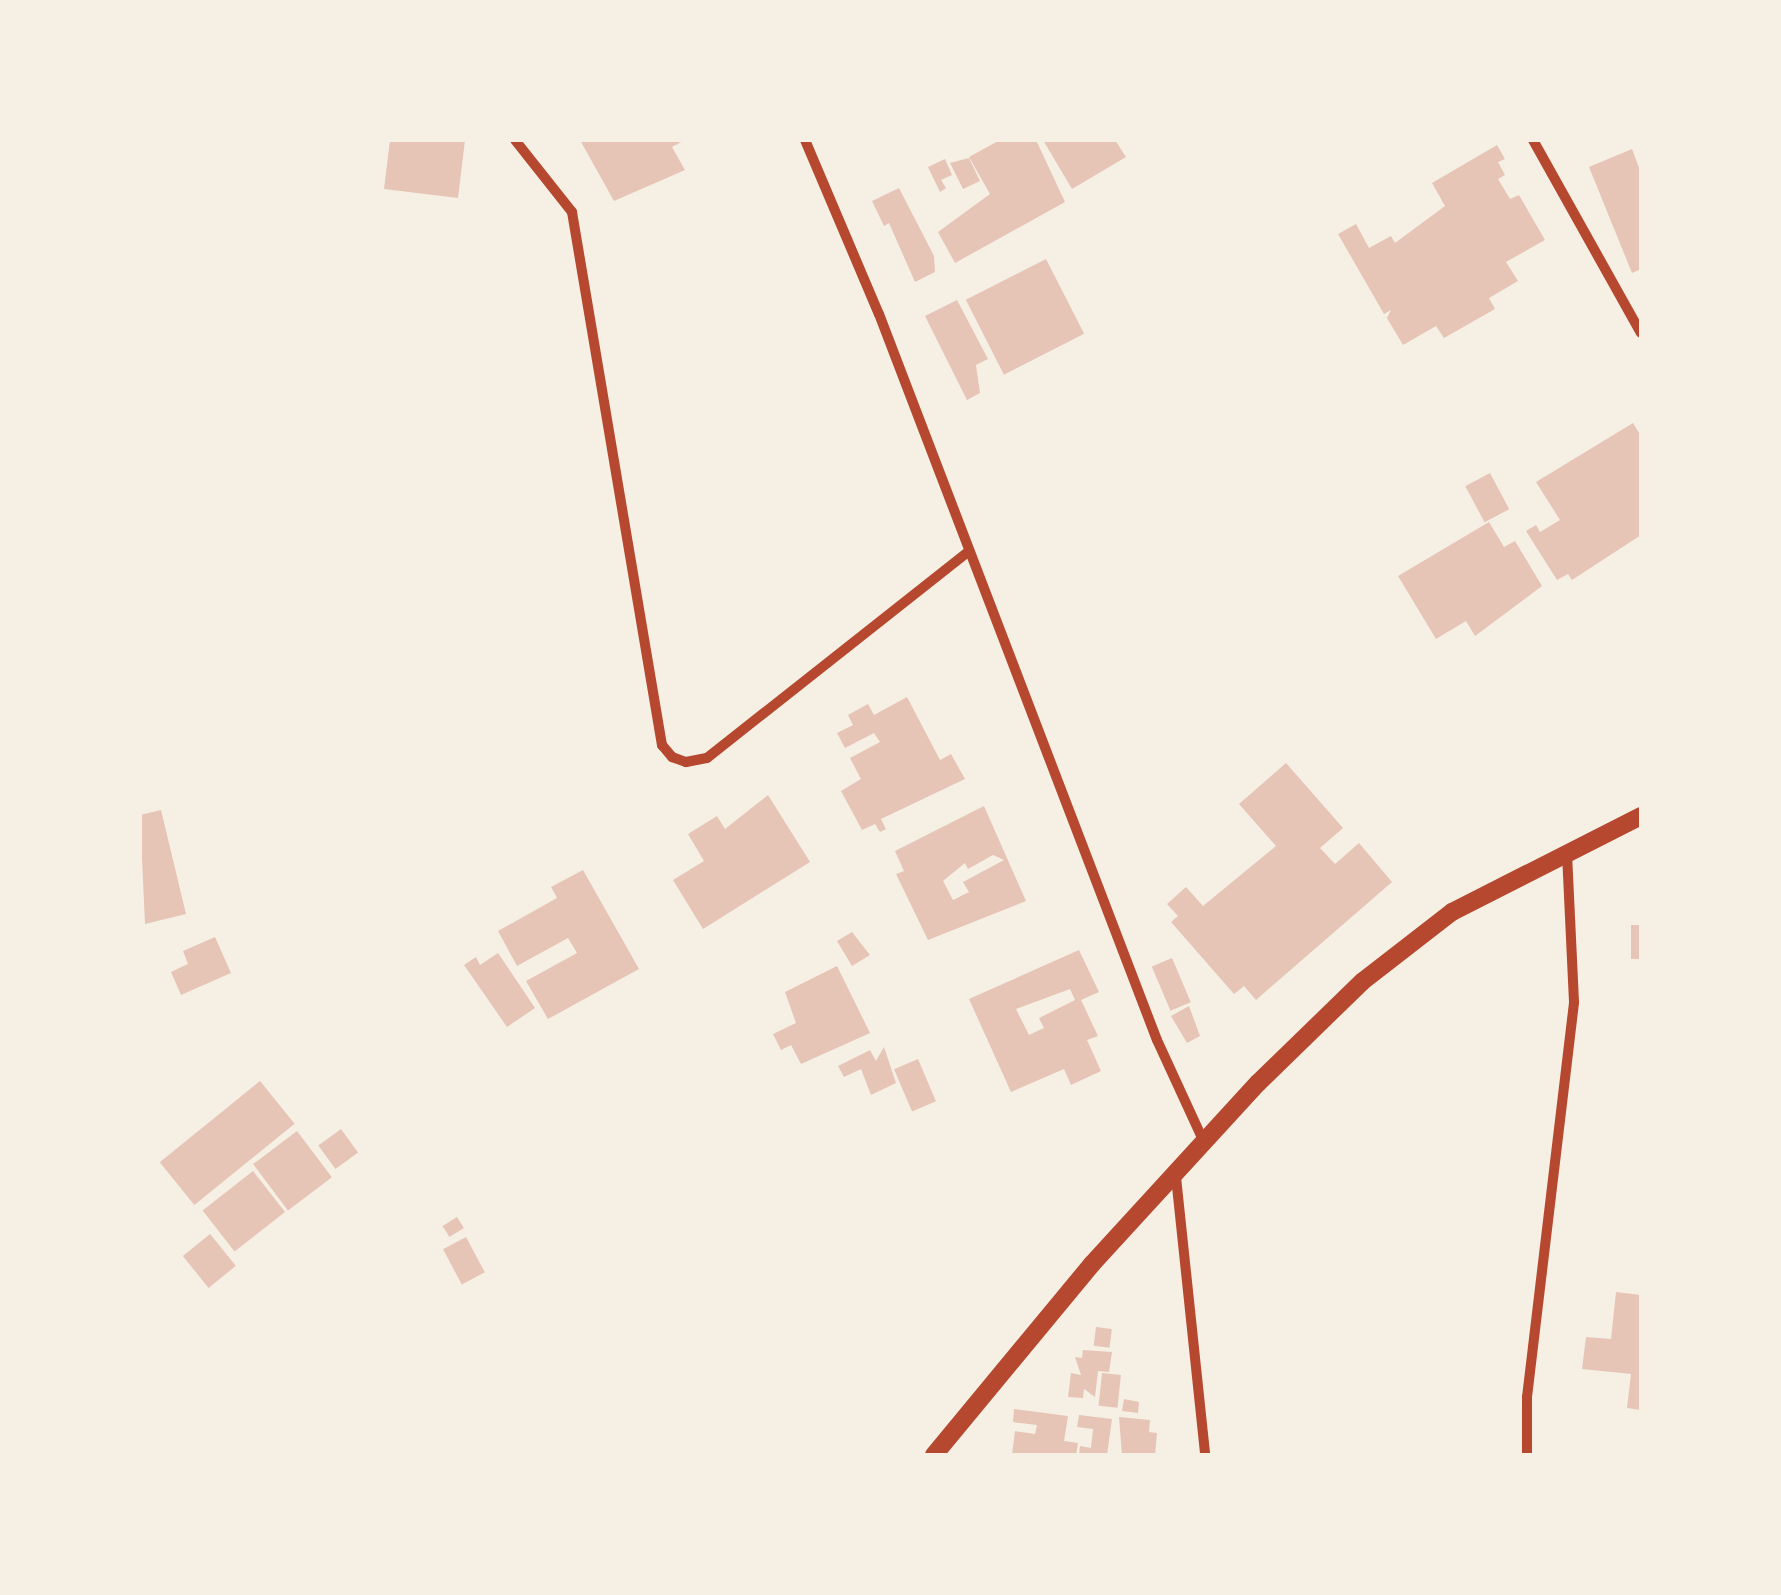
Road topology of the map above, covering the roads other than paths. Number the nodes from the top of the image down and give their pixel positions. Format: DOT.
graph roads {
  1 [pos="515,140"];
  2 [pos="805,140"];
  3 [pos="1533,140"];
  4 [pos="1641,333"];
  5 [pos="968,552"];
  6 [pos="1641,816"];
  7 [pos="1567,851"];
  8 [pos="1204,1143"];
  9 [pos="1176,1177"];
  10 [pos="934,1455"];
  11 [pos="1205,1455"];
  12 [pos="1527,1455"];
  1 -- 5 [label="street"];
  2 -- 5 [label="street"];
  3 -- 4 [label="street"];
  5 -- 8 [label="street"];
  6 -- 7 [label="street"];
  7 -- 8 [label="street"];
  7 -- 12 [label="street"];
  8 -- 9 [label="street"];
  9 -- 10 [label="street"];
  9 -- 11 [label="street"];
}
